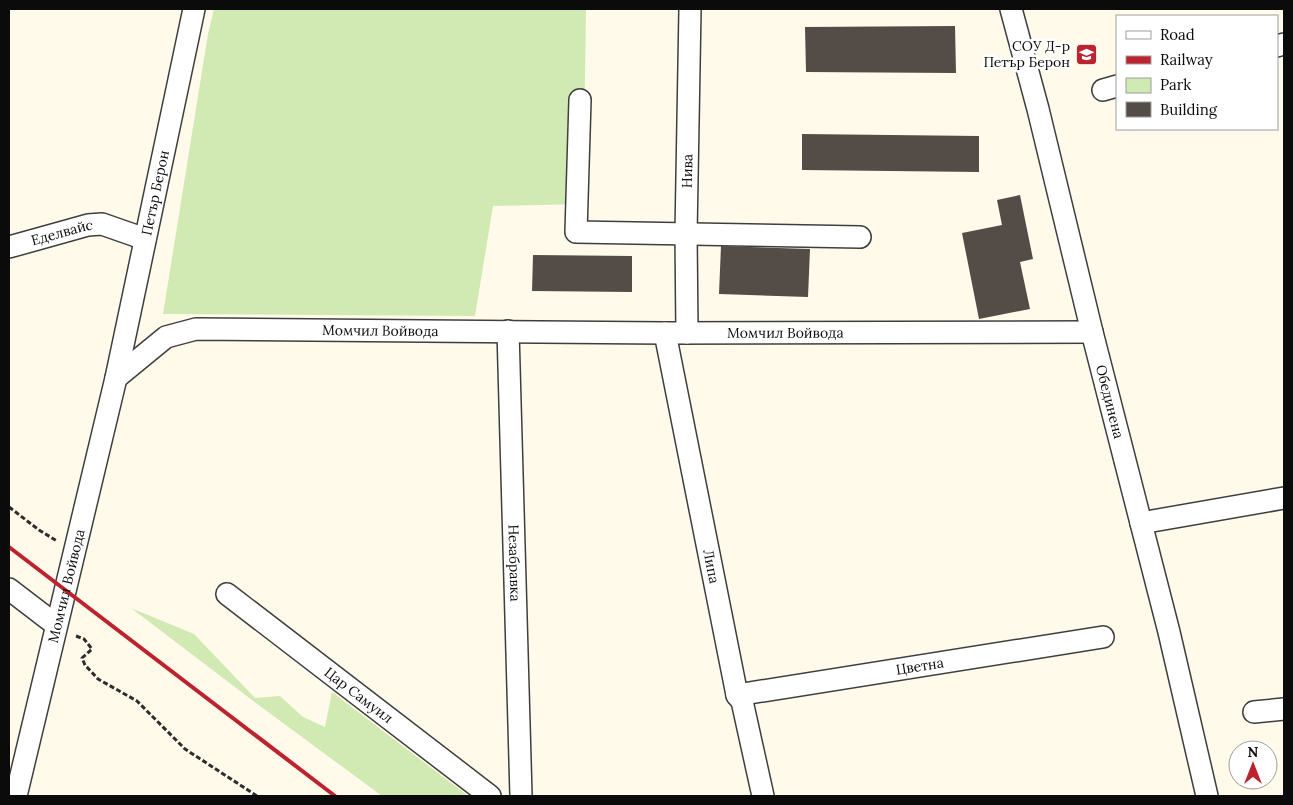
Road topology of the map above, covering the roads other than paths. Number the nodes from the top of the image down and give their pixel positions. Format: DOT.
graph roads {
  1 [pos="194,9"];
  2 [pos="690,9"];
  3 [pos="1011,9"];
  4 [pos="580,100"];
  5 [pos="686,234"];
  6 [pos="860,237"];
  7 [pos="145,240"];
  8 [pos="9,247"];
  9 [pos="508,331"];
  10 [pos="1092,332"];
  11 [pos="665,333"];
  12 [pos="687,333"];
  13 [pos="116,378"];
  14 [pos="1284,498"];
  15 [pos="1141,523"];
  16 [pos="9,589"];
  17 [pos="227,594"];
  18 [pos="56,625"];
  19 [pos="1103,636"];
  20 [pos="737,695"];
  21 [pos="1284,709"];
  22 [pos="1254,712"];
  23 [pos="16,796"];
  24 [pos="490,796"];
  25 [pos="521,796"];
  26 [pos="763,796"];
  27 [pos="1207,796"];
  1 -- 7 [label="street, Петър Берон"];
  2 -- 5 [label="street, Нива"];
  3 -- 10 [label="street, Обединена"];
  4 -- 5 [label="street"];
  5 -- 6 [label="street"];
  5 -- 12 [label="street, Нива"];
  7 -- 8 [label="street, Еделвайс"];
  7 -- 13 [label="street, Петър Берон"];
  9 -- 11 [label="street, Момчил Войвода"];
  9 -- 13 [label="street, Момчил Войвода"];
  9 -- 25 [label="street, Незабравка"];
  10 -- 12 [label="street, Момчил Войвода"];
  10 -- 15 [label="street, Обединена"];
  11 -- 12 [label="street, Момчил Войвода"];
  11 -- 20 [label="street, Липа"];
  13 -- 18 [label="street, Момчил Войвода"];
  14 -- 15 [label="street"];
  15 -- 27 [label="street, Обединена"];
  16 -- 18 [label="street"];
  17 -- 24 [label="street, Цар Самуил"];
  18 -- 23 [label="street, Момчил Войвода"];
  19 -- 20 [label="street, Цветна"];
  20 -- 26 [label="street, Липа"];
  21 -- 22 [label="street"];
}
